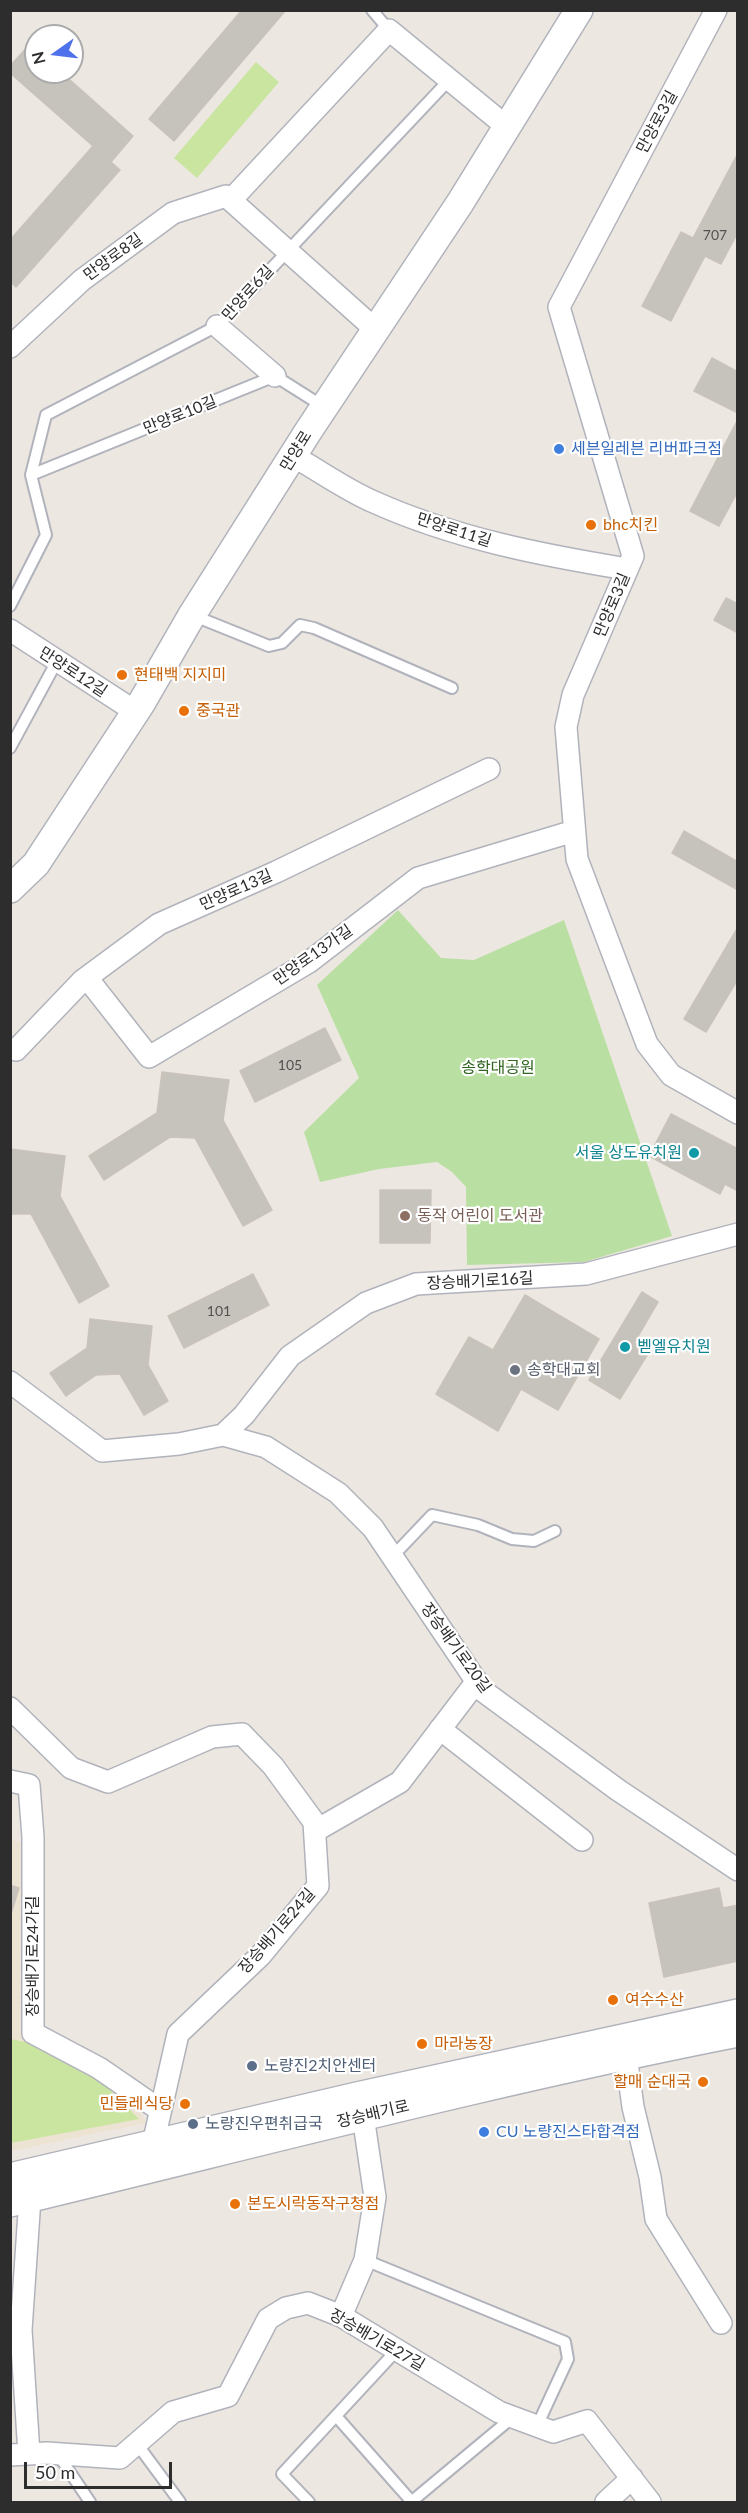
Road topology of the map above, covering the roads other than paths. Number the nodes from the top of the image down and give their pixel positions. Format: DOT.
graph roads {
  1 [pos="372,10"];
  2 [pos="579,10"];
  3 [pos="716,10"];
  4 [pos="389,30"];
  5 [pos="450,79"];
  6 [pos="507,127"];
  7 [pos="231,200"];
  8 [pos="287,250"];
  9 [pos="218,326"];
  10 [pos="376,330"];
  11 [pos="10,347"];
  12 [pos="275,376"];
  13 [pos="325,407"];
  14 [pos="293,456"];
  15 [pos="31,475"];
  16 [pos="627,569"];
  17 [pos="10,606"];
  18 [pos="192,615"];
  19 [pos="10,630"];
  20 [pos="57,662"];
  21 [pos="452,688"];
  22 [pos="135,712"];
  23 [pos="10,748"];
  24 [pos="489,769"];
  25 [pos="574,831"];
  26 [pos="10,889"];
  27 [pos="87,978"];
  28 [pos="10,1049"];
  29 [pos="738,1113"];
  30 [pos="738,1234"];
  31 [pos="10,1382"];
  32 [pos="223,1435"];
  33 [pos="555,1532"];
  34 [pos="392,1557"];
  35 [pos="477,1681"];
  36 [pos="10,1708"];
  37 [pos="440,1729"];
  38 [pos="10,1781"];
  39 [pos="315,1831"];
  40 [pos="582,1840"];
  41 [pos="738,1870"];
  42 [pos="738,2013"];
  43 [pos="738,2033"];
  44 [pos="626,2055"];
  45 [pos="160,2110"];
  46 [pos="363,2116"];
  47 [pos="153,2144"];
  48 [pos="10,2177"];
  49 [pos="20,2200"];
  50 [pos="365,2260"];
  51 [pos="341,2316"];
  52 [pos="721,2323"];
  53 [pos="396,2351"];
  54 [pos="336,2416"];
  55 [pos="513,2417"];
  56 [pos="537,2426"];
  57 [pos="137,2444"];
  58 [pos="57,2453"];
  59 [pos="20,2454"];
  60 [pos="632,2478"];
  61 [pos="90,2502"];
  62 [pos="180,2502"];
  63 [pos="309,2502"];
  64 [pos="411,2502"];
  65 [pos="606,2502"];
  66 [pos="650,2502"];
  1 -- 4 [label="lane"];
  2 -- 6 [label="street, 만양로"];
  3 -- 16 [label="street, 만양로3길"];
  4 -- 5 [label="street"];
  4 -- 7 [label="street"];
  5 -- 6 [label="street"];
  5 -- 8 [label="lane, 만양로6길"];
  6 -- 10 [label="street, 만양로"];
  7 -- 8 [label="street"];
  7 -- 11 [label="street, 만양로8길"];
  8 -- 9 [label="lane, 만양로6길"];
  8 -- 10 [label="street"];
  9 -- 12 [label="street"];
  9 -- 15 [label="lane, 만양로6길"];
  10 -- 13 [label="street, 만양로"];
  12 -- 13 [label="lane"];
  12 -- 15 [label="lane, 만양로10길"];
  13 -- 14 [label="street, 만양로"];
  14 -- 16 [label="street, 만양로11길"];
  14 -- 18 [label="street, 만양로"];
  15 -- 17 [label="lane, 만양로6길"];
  16 -- 25 [label="street, 만양로3길"];
  18 -- 21 [label="lane"];
  18 -- 22 [label="street, 만양로"];
  19 -- 20 [label="street, 만양로12길"];
  20 -- 22 [label="street, 만양로12길"];
  20 -- 23 [label="lane"];
  22 -- 26 [label="street, 만양로"];
  24 -- 27 [label="street, 만양로13길"];
  25 -- 27 [label="street, 만양로13가길"];
  25 -- 29 [label="street, 만양로3길"];
  27 -- 28 [label="street, 만양로13길"];
  30 -- 32 [label="street, 장승배기로16길"];
  31 -- 32 [label="street"];
  32 -- 34 [label="street, 장승배기로20길"];
  33 -- 34 [label="lane"];
  34 -- 35 [label="street, 장승배기로20길"];
  35 -- 37 [label="street"];
  35 -- 41 [label="street, 장승배기로20길"];
  36 -- 39 [label="street, 장승배기로24길"];
  37 -- 39 [label="street"];
  37 -- 40 [label="street"];
  38 -- 45 [label="street, 장승배기로24가길"];
  39 -- 45 [label="street, 장승배기로24길"];
  42 -- 47 [label="street, 장승배기로"];
  43 -- 44 [label="street, 장승배기로"];
  44 -- 46 [label="street, 장승배기로"];
  44 -- 52 [label="street"];
  45 -- 47 [label="street, 장승배기로24길"];
  46 -- 49 [label="street, 장승배기로"];
  46 -- 50 [label="street"];
  47 -- 48 [label="street, 장승배기로"];
  49 -- 59 [label="street"];
  50 -- 51 [label="street"];
  50 -- 56 [label="lane"];
  51 -- 53 [label="street, 장승배기로27길"];
  51 -- 57 [label="street, 장승배기로27길"];
  53 -- 54 [label="lane"];
  53 -- 55 [label="street, 장승배기로27길"];
  54 -- 63 [label="lane"];
  54 -- 64 [label="lane"];
  55 -- 56 [label="street, 장승배기로27길"];
  55 -- 64 [label="lane"];
  56 -- 60 [label="street, 장승배기로27길"];
  57 -- 58 [label="street, 장승배기로27길"];
  57 -- 62 [label="lane"];
  58 -- 59 [label="street, 장승배기로27길"];
  58 -- 61 [label="lane"];
  60 -- 65 [label="street"];
  60 -- 66 [label="street, 장승배기로27길"];
}
